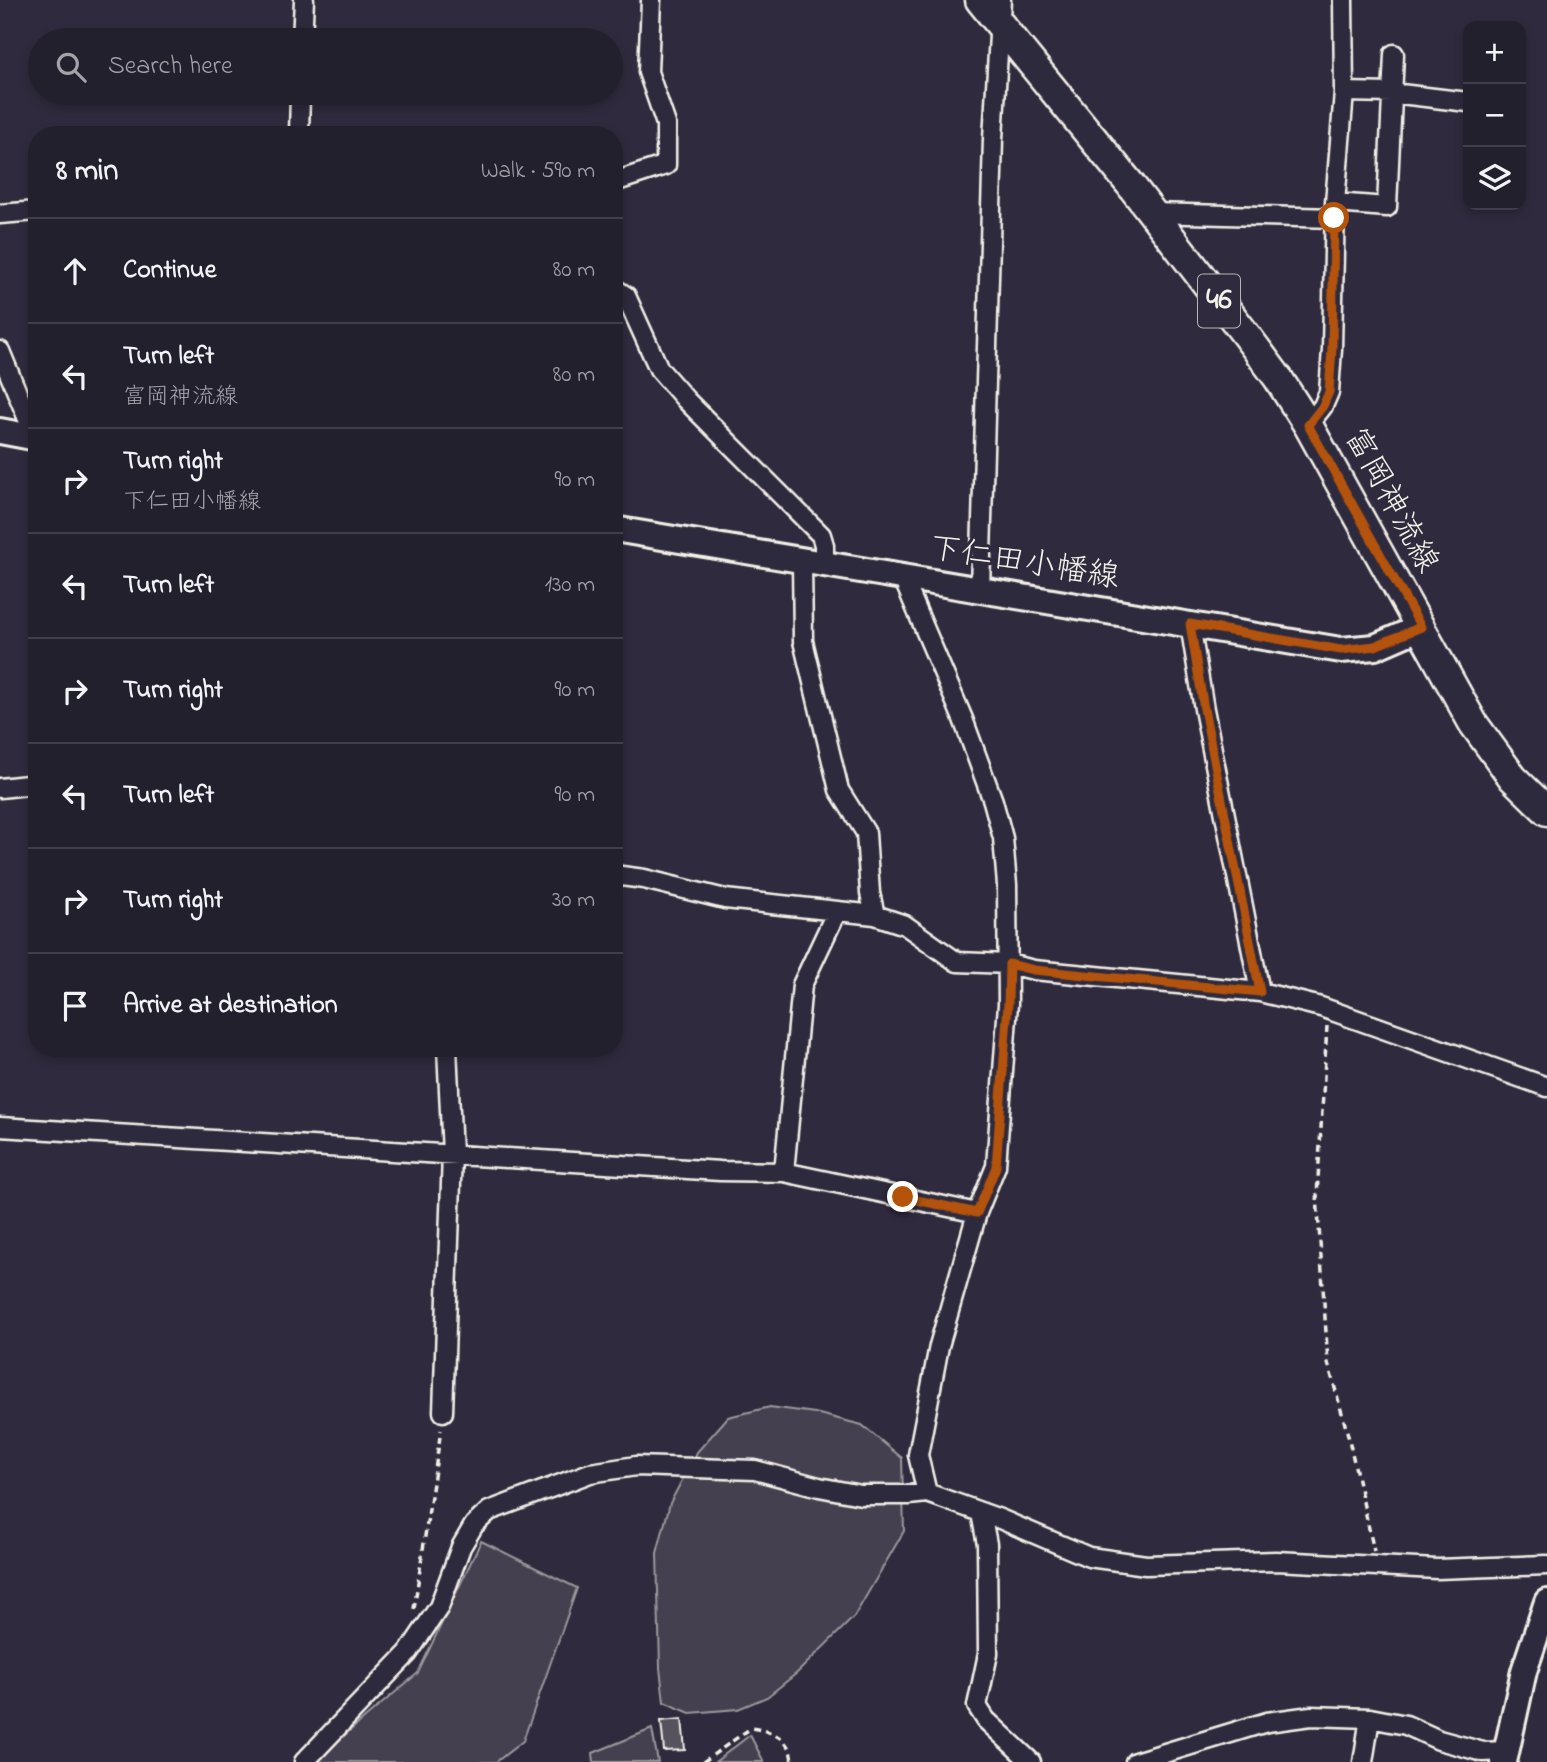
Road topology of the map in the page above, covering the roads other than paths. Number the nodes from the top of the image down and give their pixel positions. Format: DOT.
graph roads {
  1 [pos="304,0"];
  2 [pos="652,0"];
  3 [pos="980,0"];
  4 [pos="1343,0"];
  5 [pos="1001,12"];
  6 [pos="303,28"];
  7 [pos="1394,54"];
  8 [pos="1344,92"];
  9 [pos="1392,93"];
  10 [pos="1463,101"];
  11 [pos="300,105"];
  12 [pos="299,126"];
  13 [pos="623,178"];
  14 [pos="1335,210"];
  15 [pos="28,212"];
  16 [pos="1152,213"];
  17 [pos="0,214"];
  18 [pos="623,294"];
  19 [pos="0,351"];
  20 [pos="28,419"];
  21 [pos="1308,425"];
  22 [pos="0,431"];
  23 [pos="28,436"];
  24 [pos="623,531"];
  25 [pos="813,563"];
  26 [pos="903,578"];
  27 [pos="979,590"];
  28 [pos="1190,624"];
  29 [pos="1421,627"];
  30 [pos="28,785"];
  31 [pos="0,788"];
  32 [pos="1547,811"];
  33 [pos="623,876"];
  34 [pos="836,913"];
  35 [pos="875,915"];
  36 [pos="1009,964"];
  37 [pos="1260,992"];
  38 [pos="447,1057"];
  39 [pos="1547,1087"];
  40 [pos="0,1127"];
  41 [pos="452,1154"];
  42 [pos="784,1172"];
  43 [pos="977,1213"];
  44 [pos="443,1412"];
  45 [pos="927,1493"];
  46 [pos="981,1513"];
  47 [pos="1547,1565"];
  48 [pos="1547,1602"];
  49 [pos="1370,1718"];
  50 [pos="1505,1757"];
  51 [pos="304,1762"];
  52 [pos="1031,1762"];
  53 [pos="1135,1762"];
  54 [pos="1363,1762"];
  1 -- 6 [label="street"];
  2 -- 13 [label="street"];
  3 -- 5 [label="main road, 富岡神流線 / 46"];
  4 -- 8 [label="street"];
  5 -- 16 [label="main road, 富岡神流線 / 46"];
  5 -- 27 [label="street"];
  7 -- 9 [label="street"];
  8 -- 9 [label="street"];
  8 -- 14 [label="street"];
  9 -- 10 [label="street"];
  9 -- 14 [label="street"];
  11 -- 12 [label="street"];
  14 -- 16 [label="street"];
  14 -- 21 [label="street"];
  15 -- 17 [label="street"];
  16 -- 21 [label="main road, 富岡神流線 / 46"];
  18 -- 25 [label="street"];
  19 -- 20 [label="street"];
  21 -- 29 [label="main road, 富岡神流線 / 46"];
  22 -- 23 [label="main road"];
  24 -- 25 [label="main road, 下仁田小幡線"];
  25 -- 26 [label="main road, 下仁田小幡線"];
  25 -- 35 [label="street"];
  26 -- 27 [label="main road, 下仁田小幡線"];
  26 -- 36 [label="street"];
  27 -- 28 [label="main road, 下仁田小幡線"];
  28 -- 29 [label="main road, 下仁田小幡線"];
  28 -- 37 [label="street"];
  29 -- 32 [label="main road, 富岡神流線 / 46"];
  30 -- 31 [label="street"];
  33 -- 34 [label="street"];
  34 -- 35 [label="street"];
  34 -- 42 [label="street"];
  35 -- 36 [label="street"];
  36 -- 37 [label="street"];
  36 -- 43 [label="street"];
  37 -- 39 [label="street"];
  38 -- 41 [label="street"];
  40 -- 41 [label="street"];
  41 -- 42 [label="street"];
  41 -- 44 [label="street"];
  42 -- 43 [label="street"];
  43 -- 45 [label="street"];
  45 -- 46 [label="street"];
  45 -- 51 [label="street"];
  46 -- 47 [label="street"];
  46 -- 52 [label="street"];
  48 -- 50 [label="main road"];
  49 -- 50 [label="street"];
  49 -- 53 [label="street"];
  49 -- 54 [label="street"];
}
